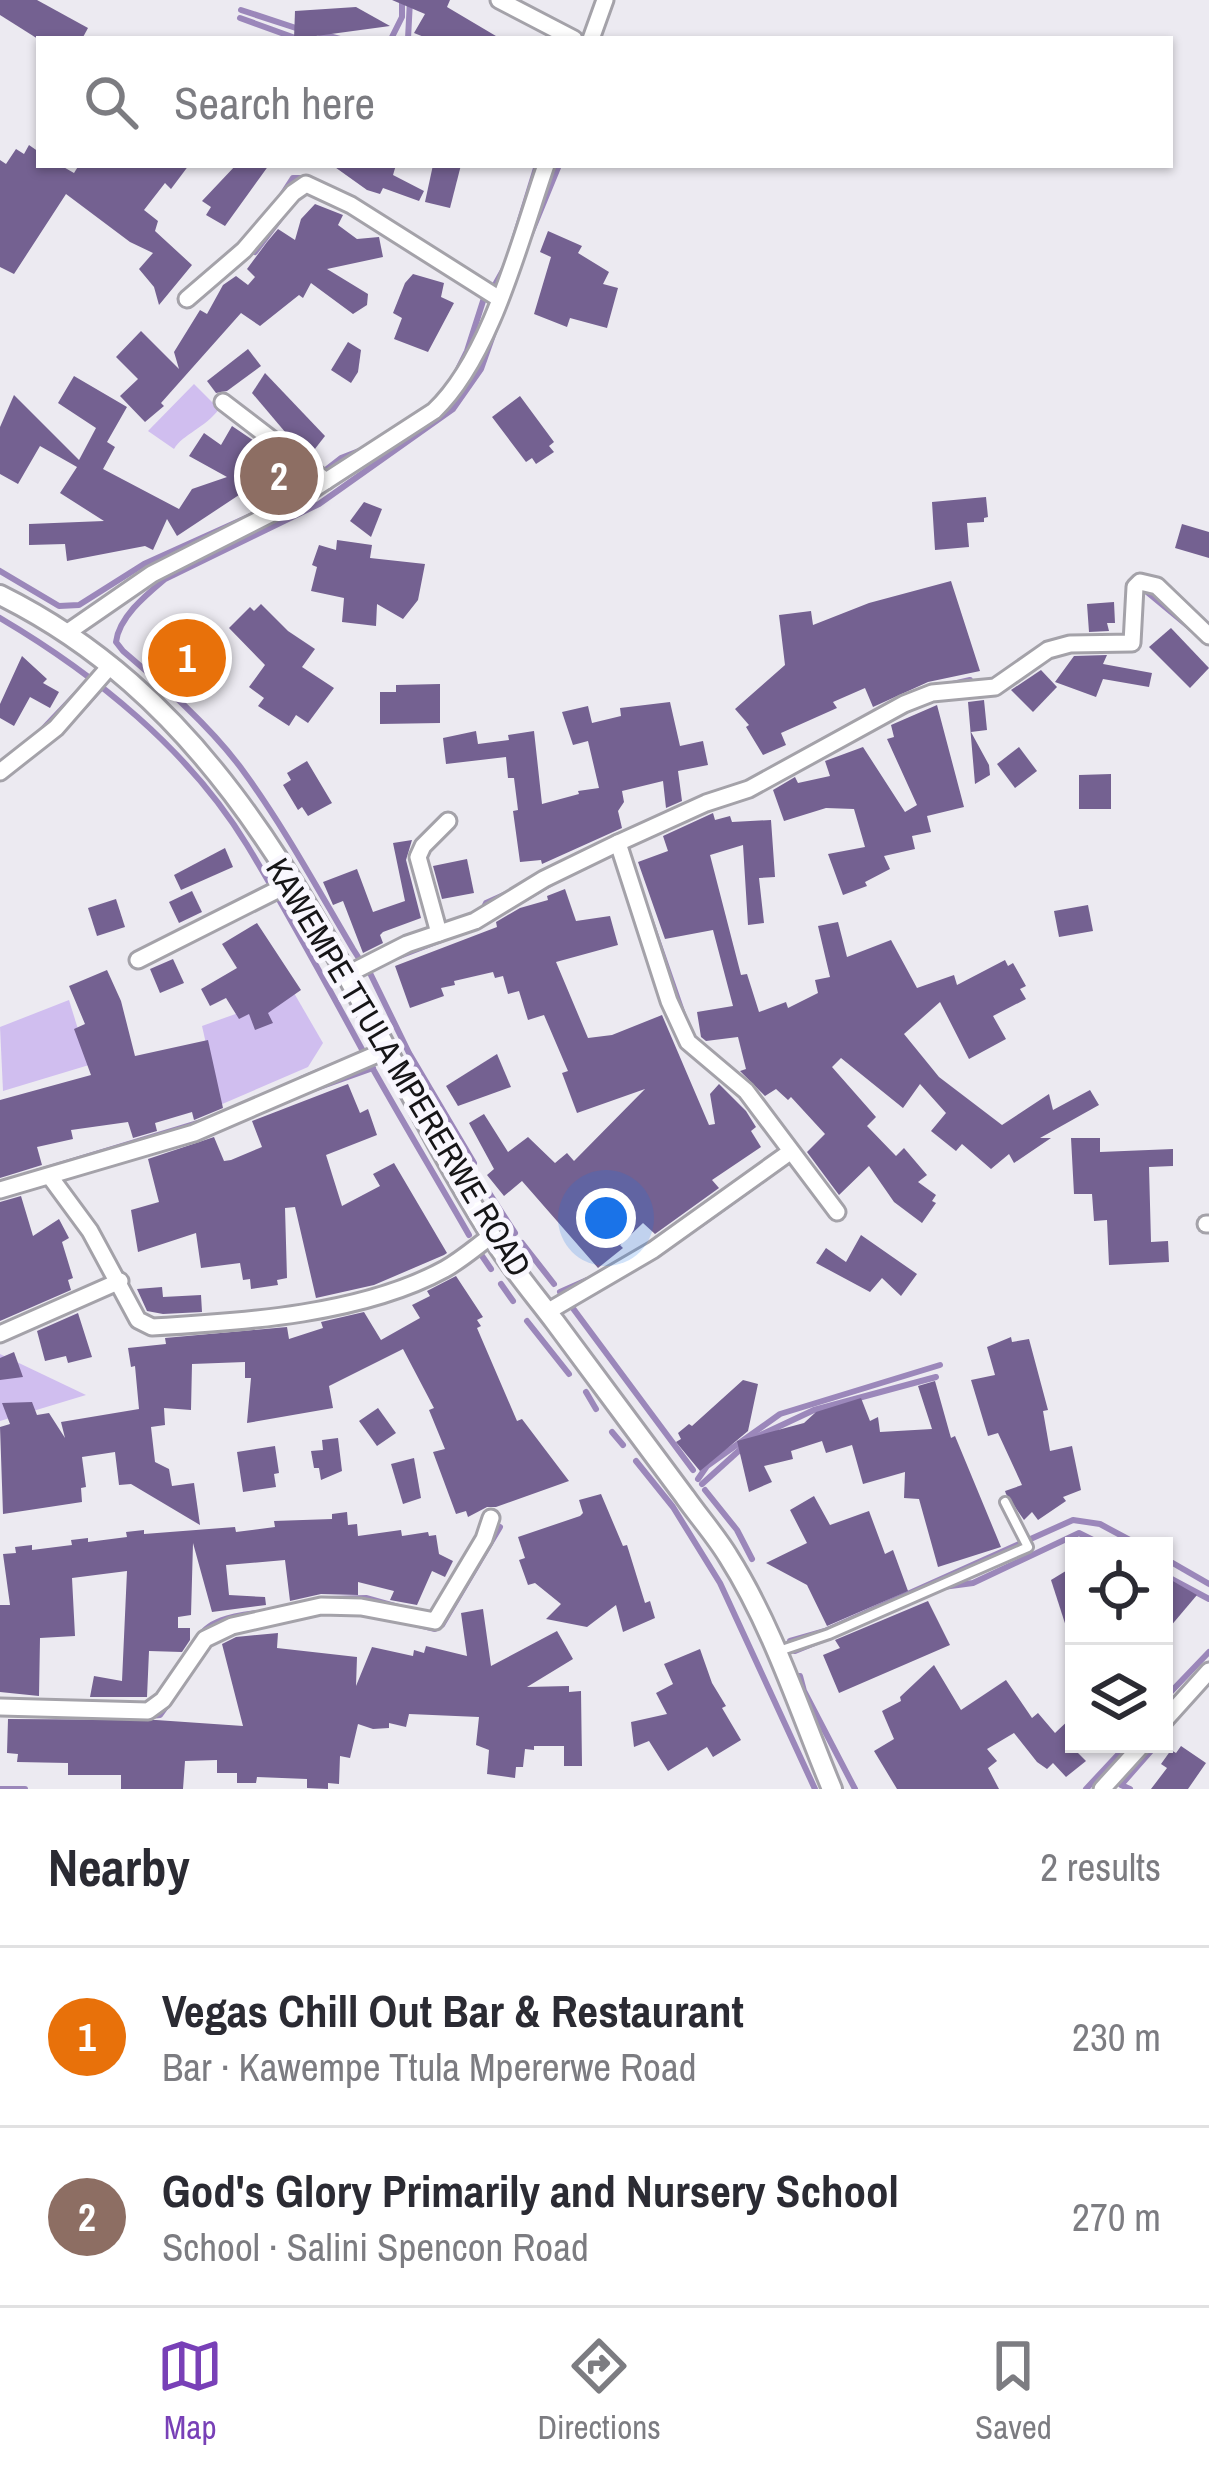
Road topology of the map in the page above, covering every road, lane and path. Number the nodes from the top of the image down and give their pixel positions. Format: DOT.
graph roads {
  1 [pos="500,0"];
  2 [pos="605,0"];
  3 [pos="568,36"];
  4 [pos="592,36"];
  5 [pos="545,168"];
  6 [pos="498,298"];
  7 [pos="187,299"];
  8 [pos="223,402"];
  9 [pos="257,481"];
  10 [pos="326,481"];
  11 [pos="292,503"];
  12 [pos="0,595"];
  13 [pos="68,632"];
  14 [pos="1209,636"];
  15 [pos="111,665"];
  16 [pos="0,772"];
  17 [pos="448,821"];
  18 [pos="618,843"];
  19 [pos="293,882"];
  20 [pos="439,933"];
  21 [pos="138,960"];
  22 [pos="348,974"];
  23 [pos="389,1049"];
  24 [pos="790,1152"];
  25 [pos="51,1178"];
  26 [pos="0,1190"];
  27 [pos="837,1212"];
  28 [pos="491,1236"];
  29 [pos="120,1281"];
  30 [pos="548,1312"];
  31 [pos="0,1334"];
  32 [pos="1005,1502"];
  33 [pos="490,1518"];
  34 [pos="775,1653"];
  35 [pos="1209,1671"];
  36 [pos="0,1708"];
  37 [pos="1173,1710"];
  38 [pos="1135,1753"];
  39 [pos="832,1789"];
  40 [pos="1102,1789"];
  1 -- 3 [label="street"];
  2 -- 4 [label="street"];
  5 -- 6 [label="street"];
  6 -- 7 [label="street"];
  6 -- 10 [label="street"];
  8 -- 10 [label="street"];
  9 -- 11 [label="lane"];
  10 -- 11 [label="street"];
  11 -- 13 [label="street"];
  12 -- 13 [label="street, KAWEMPE TTULA MPERERWE ROAD"];
  13 -- 15 [label="street, KAWEMPE TTULA MPERERWE ROAD"];
  14 -- 18 [label="street"];
  15 -- 16 [label="street"];
  15 -- 19 [label="street, KAWEMPE TTULA MPERERWE ROAD"];
  17 -- 20 [label="street"];
  18 -- 20 [label="street"];
  18 -- 24 [label="street"];
  19 -- 21 [label="street"];
  19 -- 22 [label="street, KAWEMPE TTULA MPERERWE ROAD"];
  20 -- 22 [label="street"];
  22 -- 23 [label="street, KAWEMPE TTULA MPERERWE ROAD"];
  23 -- 25 [label="street"];
  23 -- 28 [label="street, KAWEMPE TTULA MPERERWE ROAD"];
  24 -- 27 [label="street"];
  24 -- 30 [label="street"];
  25 -- 26 [label="street"];
  25 -- 29 [label="street"];
  28 -- 29 [label="street"];
  28 -- 30 [label="street, KAWEMPE TTULA MPERERWE ROAD"];
  29 -- 31 [label="street"];
  30 -- 34 [label="street, KAWEMPE TTULA MPERERWE ROAD"];
  32 -- 34 [label="lane"];
  33 -- 36 [label="street"];
  34 -- 39 [label="street, KAWEMPE TTULA MPERERWE ROAD"];
  35 -- 37 [label="street"];
  38 -- 40 [label="street"];
}
